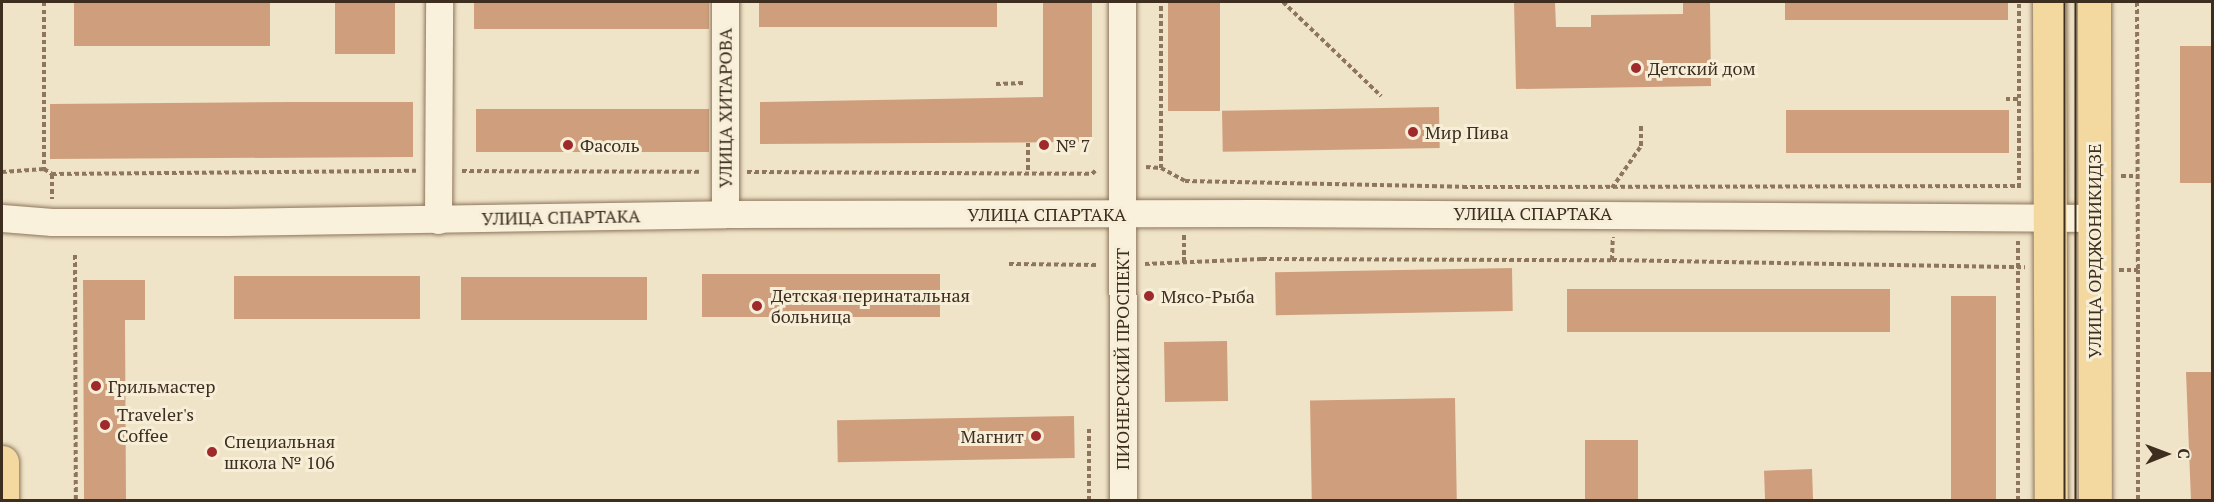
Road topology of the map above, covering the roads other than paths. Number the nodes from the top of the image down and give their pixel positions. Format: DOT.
graph roads {
  1 [pos="439,2"];
  2 [pos="725,2"];
  3 [pos="1122,2"];
  4 [pos="2049,2"];
  5 [pos="2094,2"];
  6 [pos="1121,213"];
  7 [pos="725,214"];
  8 [pos="2,218"];
  9 [pos="2034,218"];
  10 [pos="2093,218"];
  11 [pos="438,220"];
  12 [pos="2,462"];
  13 [pos="2,501"];
  14 [pos="1122,501"];
  15 [pos="2051,501"];
  16 [pos="2095,501"];
  1 -- 11 [label="street"];
  2 -- 7 [label="street, УЛИЦА ХИТАРОВА"];
  3 -- 6 [label="street, ПИОНЕРСКИЙ ПРОСПЕКТ"];
  4 -- 9 [label="main road"];
  5 -- 10 [label="main road, УЛИЦА ОРДЖОНИКИДЗЕ"];
  6 -- 7 [label="street, УЛИЦА СПАРТАКА"];
  6 -- 9 [label="street, УЛИЦА СПАРТАКА"];
  6 -- 14 [label="street, ПИОНЕРСКИЙ ПРОСПЕКТ"];
  7 -- 11 [label="street, УЛИЦА СПАРТАКА"];
  8 -- 11 [label="street, УЛИЦА СПАРТАКА"];
  9 -- 10 [label="street, УЛИЦА СПАРТАКА"];
  9 -- 15 [label="main road"];
  10 -- 16 [label="main road, УЛИЦА ОРДЖОНИКИДЗЕ"];
  12 -- 13 [label="main road"];
}
